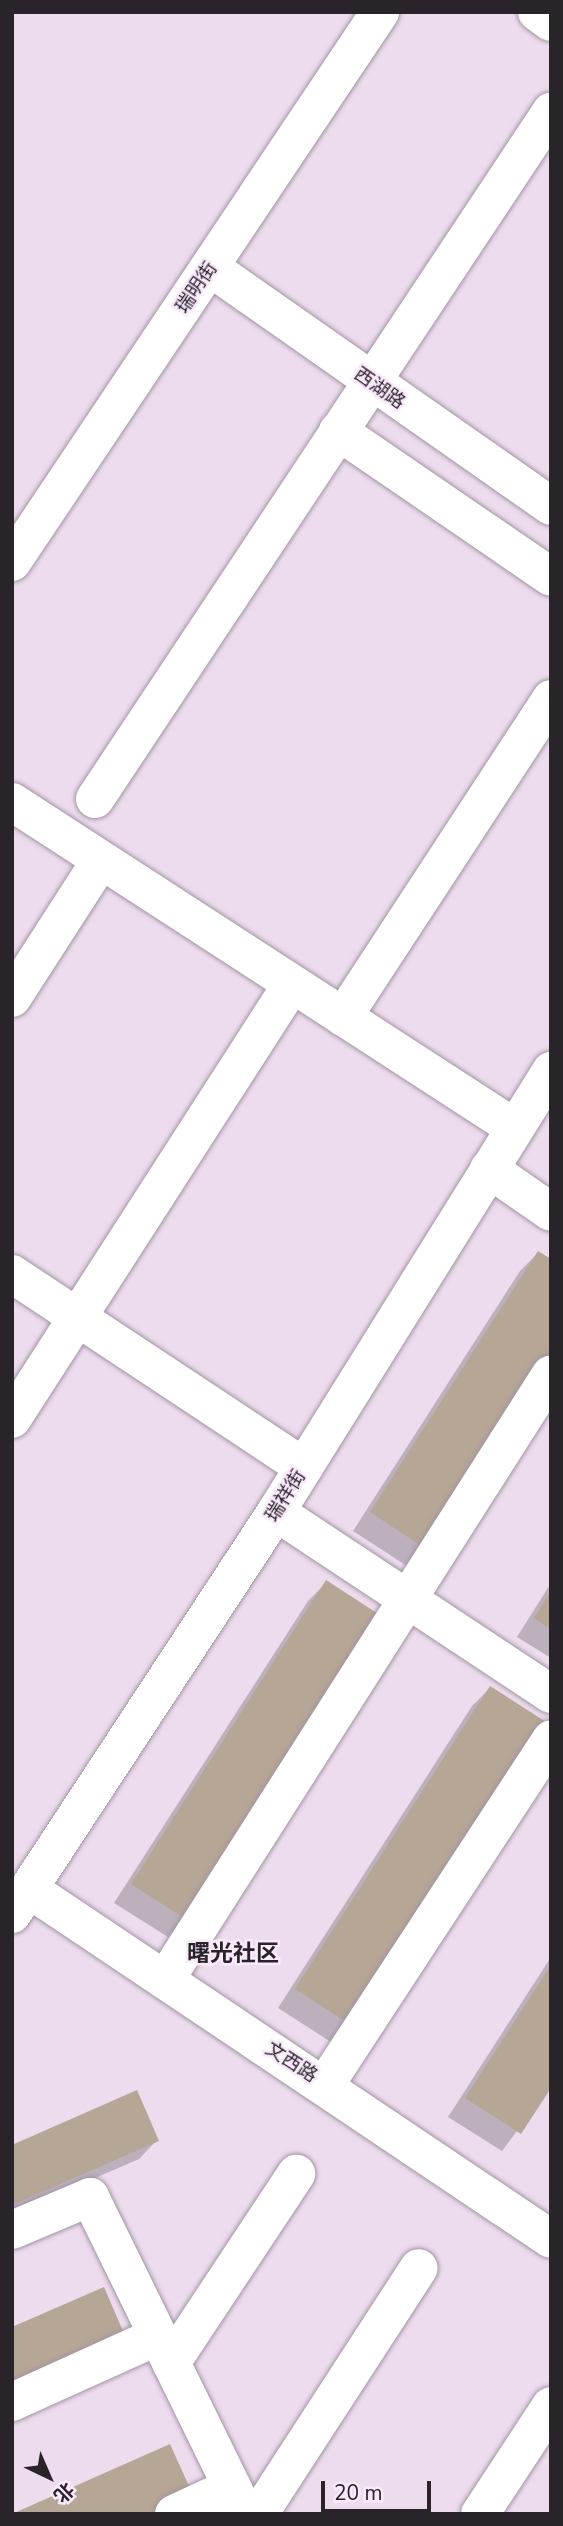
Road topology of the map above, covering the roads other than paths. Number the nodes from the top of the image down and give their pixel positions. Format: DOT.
graph roads {
  1 [pos="380,12"];
  2 [pos="537,12"];
  3 [pos="551,22"];
  4 [pos="551,112"];
  5 [pos="211,268"];
  6 [pos="369,383"];
  7 [pos="338,431"];
  8 [pos="551,506"];
  9 [pos="12,562"];
  10 [pos="551,577"];
  11 [pos="551,699"];
  12 [pos="96,799"];
  13 [pos="12,802"];
  14 [pos="101,860"];
  15 [pos="292,984"];
  16 [pos="12,998"];
  17 [pos="343,1017"];
  18 [pos="551,1071"];
  19 [pos="515,1128"];
  20 [pos="489,1169"];
  21 [pos="551,1212"];
  22 [pos="12,1274"];
  23 [pos="78,1318"];
  24 [pos="551,1374"];
  25 [pos="12,1419"];
  26 [pos="304,1467"];
  27 [pos="276,1513"];
  28 [pos="409,1597"];
  29 [pos="551,1694"];
  30 [pos="551,1739"];
  31 [pos="21,1902"];
  32 [pos="164,1980"];
  33 [pos="325,2085"];
  34 [pos="296,2174"];
  35 [pos="12,2230"];
  36 [pos="551,2239"];
  37 [pos="419,2268"];
  38 [pos="164,2349"];
  39 [pos="12,2402"];
  40 [pos="551,2406"];
  41 [pos="238,2500"];
  42 [pos="174,2514"];
  43 [pos="259,2514"];
  44 [pos="480,2514"];
  1 -- 5 [label="street, 瑞明街"];
  2 -- 3 [label="street"];
  4 -- 6 [label="street"];
  5 -- 6 [label="street, 西湖路"];
  5 -- 9 [label="street, 瑞明街"];
  6 -- 7 [label="street"];
  6 -- 8 [label="street, 西湖路"];
  7 -- 10 [label="street"];
  7 -- 12 [label="street"];
  11 -- 17 [label="street"];
  13 -- 14 [label="street"];
  14 -- 15 [label="street"];
  14 -- 16 [label="street"];
  15 -- 17 [label="street"];
  15 -- 23 [label="street"];
  17 -- 19 [label="street"];
  18 -- 19 [label="street, 瑞祥街"];
  19 -- 20 [label="street, 瑞祥街"];
  20 -- 21 [label="street"];
  20 -- 26 [label="street, 瑞祥街"];
  22 -- 23 [label="street"];
  23 -- 25 [label="street"];
  23 -- 26 [label="street"];
  24 -- 28 [label="street"];
  26 -- 27 [label="street, 瑞祥街"];
  27 -- 28 [label="street"];
  27 -- 31 [label="street, 瑞祥街"];
  28 -- 29 [label="street"];
  28 -- 32 [label="street"];
  30 -- 33 [label="street"];
  31 -- 32 [label="street, 文西路"];
  32 -- 33 [label="street, 文西路"];
  33 -- 36 [label="street, 文西路"];
  34 -- 38 [label="street"];
  35 -- 38 [label="street"];
  37 -- 43 [label="street"];
  38 -- 39 [label="street"];
  38 -- 41 [label="street"];
  40 -- 44 [label="street"];
  41 -- 42 [label="street"];
}
